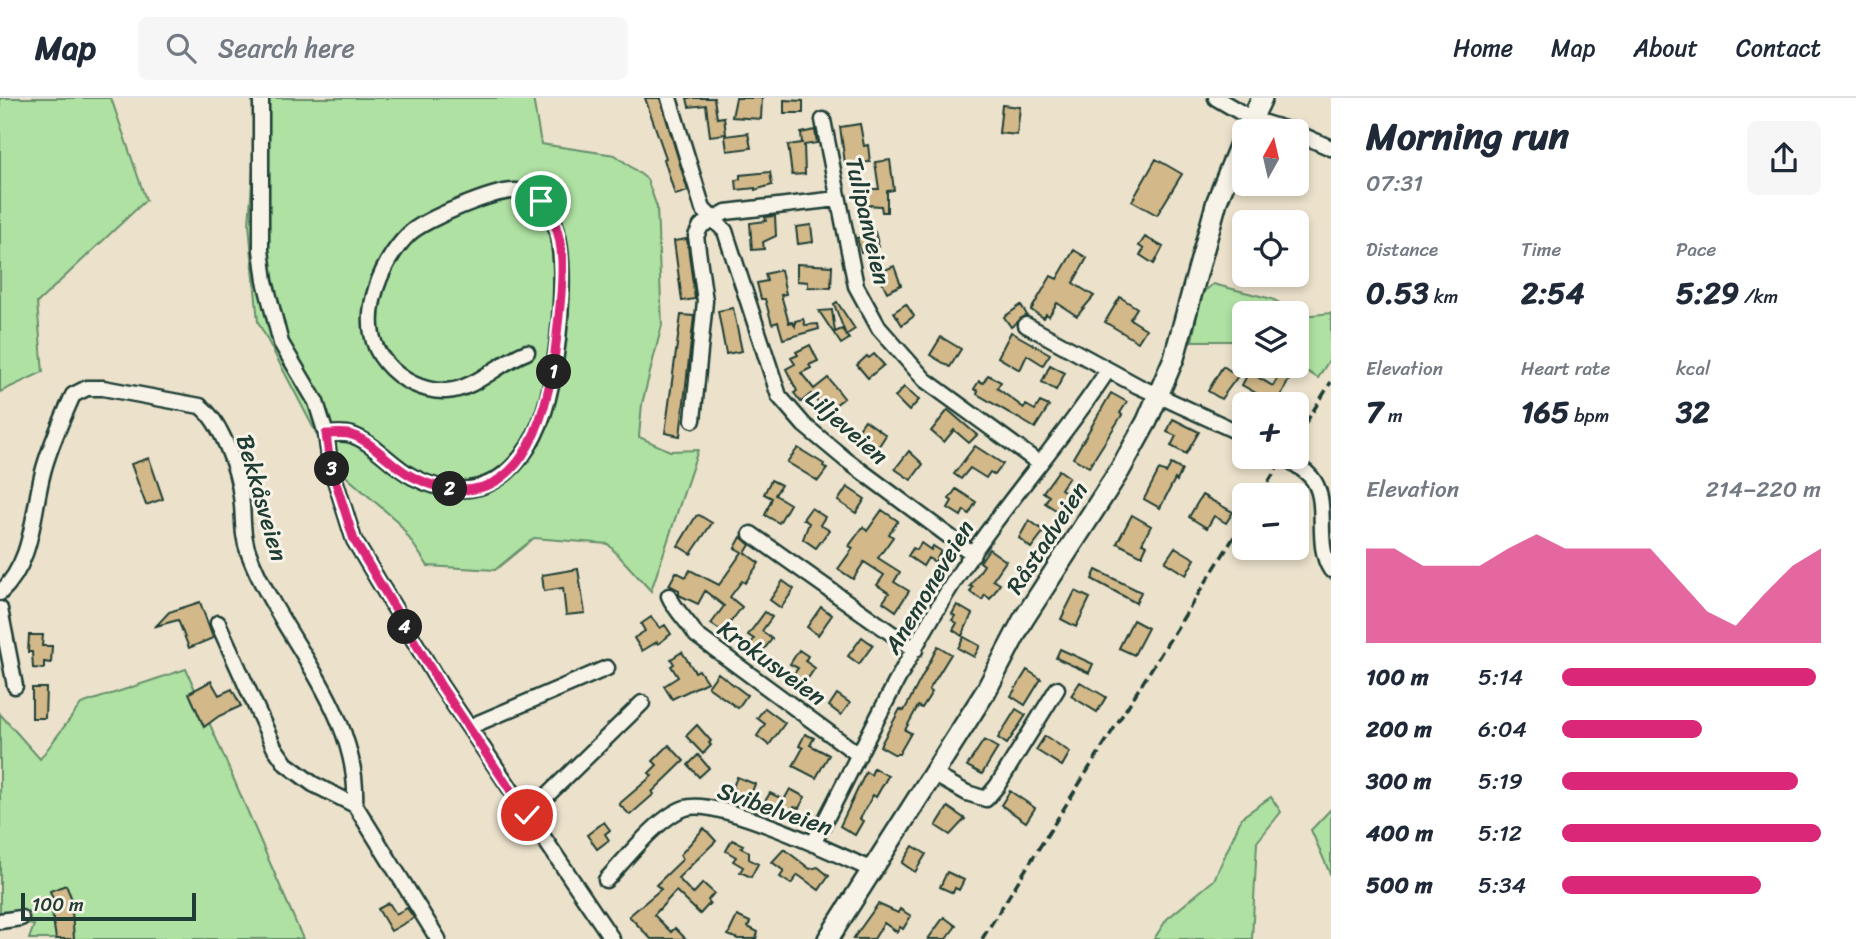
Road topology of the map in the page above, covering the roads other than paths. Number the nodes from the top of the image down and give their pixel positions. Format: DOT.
graph roads {
  1 [pos="261,98"];
  2 [pos="669,98"];
  3 [pos="1216,98"];
  4 [pos="1262,98"];
  5 [pos="1238,119"];
  6 [pos="1252,119"];
  7 [pos="823,120"];
  8 [pos="1309,138"];
  9 [pos="1331,148"];
  10 [pos="1232,164"];
  11 [pos="837,199"];
  12 [pos="713,219"];
  13 [pos="1026,325"];
  14 [pos="527,352"];
  15 [pos="1108,370"];
  16 [pos="1159,396"];
  17 [pos="693,420"];
  18 [pos="1232,429"];
  19 [pos="326,434"];
  20 [pos="1039,463"];
  21 [pos="1302,469"];
  22 [pos="751,534"];
  23 [pos="973,554"];
  24 [pos="1331,570"];
  25 [pos="0,593"];
  26 [pos="669,596"];
  27 [pos="0,609"];
  28 [pos="218,623"];
  29 [pos="915,650"];
  30 [pos="607,668"];
  31 [pos="15,686"];
  32 [pos="1057,690"];
  33 [pos="642,703"];
  34 [pos="469,727"];
  35 [pos="859,755"];
  36 [pos="933,774"];
  37 [pos="355,805"];
  38 [pos="527,815"];
  39 [pos="813,844"];
  40 [pos="872,870"];
  41 [pos="606,880"];
  42 [pos="21,918"];
  43 [pos="0,921"];
  44 [pos="438,939"];
  45 [pos="612,939"];
  46 [pos="828,939"];
  1 -- 19 [label="street"];
  2 -- 12 [label="street, Liljeveien"];
  3 -- 5 [label="street"];
  4 -- 6 [label="main road, Råstadveien"];
  7 -- 11 [label="street, Tulipanveien"];
  8 -- 9 [label="street"];
  10 -- 16 [label="main road, Råstadveien"];
  11 -- 12 [label="street"];
  11 -- 20 [label="street, Tulipanveien"];
  12 -- 17 [label="street"];
  12 -- 23 [label="street, Liljeveien"];
  13 -- 15 [label="street"];
  14 -- 19 [label="street"];
  15 -- 16 [label="street"];
  15 -- 20 [label="street, Anemoneveien"];
  16 -- 18 [label="street"];
  16 -- 36 [label="main road, Råstadveien"];
  19 -- 34 [label="street"];
  20 -- 23 [label="street, Anemoneveien"];
  21 -- 24 [label="street"];
  22 -- 29 [label="street"];
  23 -- 29 [label="street, Anemoneveien"];
  25 -- 37 [label="street, Bekkåsveien"];
  26 -- 35 [label="street, Krokusveien"];
  27 -- 31 [label="street"];
  28 -- 37 [label="street"];
  29 -- 35 [label="street, Anemoneveien"];
  30 -- 34 [label="street"];
  32 -- 36 [label="street"];
  33 -- 38 [label="street"];
  34 -- 38 [label="street"];
  35 -- 39 [label="street, Anemoneveien"];
  36 -- 40 [label="main road, Råstadveien"];
  37 -- 44 [label="street"];
  38 -- 45 [label="street"];
  39 -- 40 [label="street, Svibelveien"];
  39 -- 41 [label="street, Svibelveien"];
  40 -- 46 [label="main road, Råstadveien"];
  42 -- 43 [label="street"];
}
